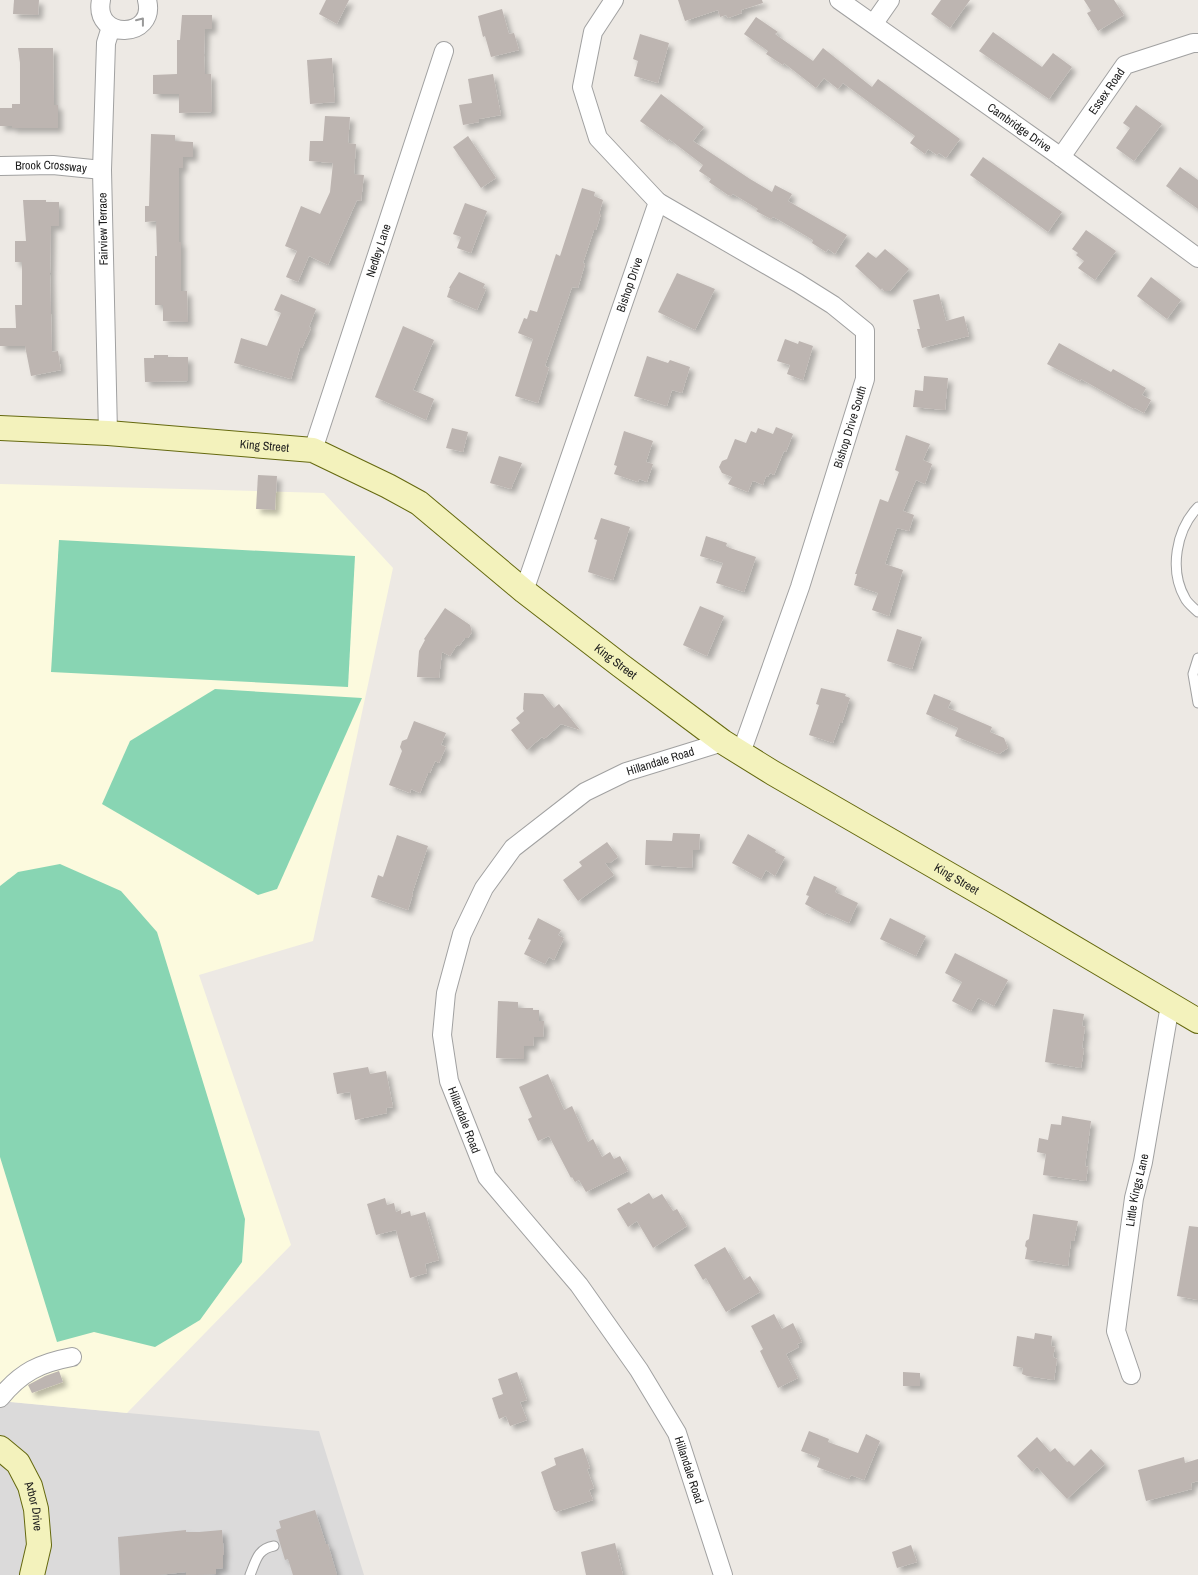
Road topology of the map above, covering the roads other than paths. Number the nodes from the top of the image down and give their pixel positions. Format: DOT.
graph roads {
  1 [pos="101,0"];
  2 [pos="147,0"];
  3 [pos="614,0"];
  4 [pos="839,0"];
  5 [pos="890,0"];
  6 [pos="874,23"];
  7 [pos="110,27"];
  8 [pos="1198,43"];
  9 [pos="444,51"];
  10 [pos="1061,157"];
  11 [pos="0,166"];
  12 [pos="102,170"];
  13 [pos="658,202"];
  14 [pos="1198,258"];
  15 [pos="0,428"];
  16 [pos="108,433"];
  17 [pos="312,450"];
  18 [pos="1198,507"];
  19 [pos="524,591"];
  20 [pos="1198,612"];
  21 [pos="1198,658"];
  22 [pos="1198,703"];
  23 [pos="732,747"];
  24 [pos="1170,1005"];
  25 [pos="1198,1021"];
  26 [pos="72,1357"];
  27 [pos="1131,1375"];
  28 [pos="0,1398"];
  29 [pos="0,1448"];
  30 [pos="274,1546"];
  31 [pos="32,1575"];
  32 [pos="250,1575"];
  33 [pos="723,1575"];
  1 -- 7 [label="street"];
  7 -- 2 [label="street, one-way"];
  3 -- 13 [label="street"];
  4 -- 6 [label="street, Cambridge Drive"];
  5 -- 6 [label="street"];
  6 -- 10 [label="street, Cambridge Drive"];
  7 -- 12 [label="street, Fairview Terrace"];
  8 -- 10 [label="street, Essex Road"];
  9 -- 17 [label="street, Nedley Lane"];
  10 -- 14 [label="street, Cambridge Drive"];
  11 -- 12 [label="street, Brook Crossway"];
  12 -- 16 [label="street, Fairview Terrace"];
  13 -- 19 [label="street, Bishop Drive"];
  13 -- 23 [label="street, Bishop Drive South"];
  15 -- 16 [label="main road, King Street"];
  16 -- 17 [label="main road, King Street"];
  17 -- 19 [label="main road, King Street"];
  18 -- 20 [label="lane"];
  19 -- 23 [label="main road, King Street"];
  21 -- 22 [label="lane"];
  23 -- 24 [label="main road, King Street"];
  23 -- 33 [label="street, Hillandale Road"];
  24 -- 25 [label="main road, King Street"];
  24 -- 27 [label="street, Little Kings Lane"];
  26 -- 28 [label="street"];
  29 -- 31 [label="main road, Arbor Drive"];
  30 -- 32 [label="lane"];
}
